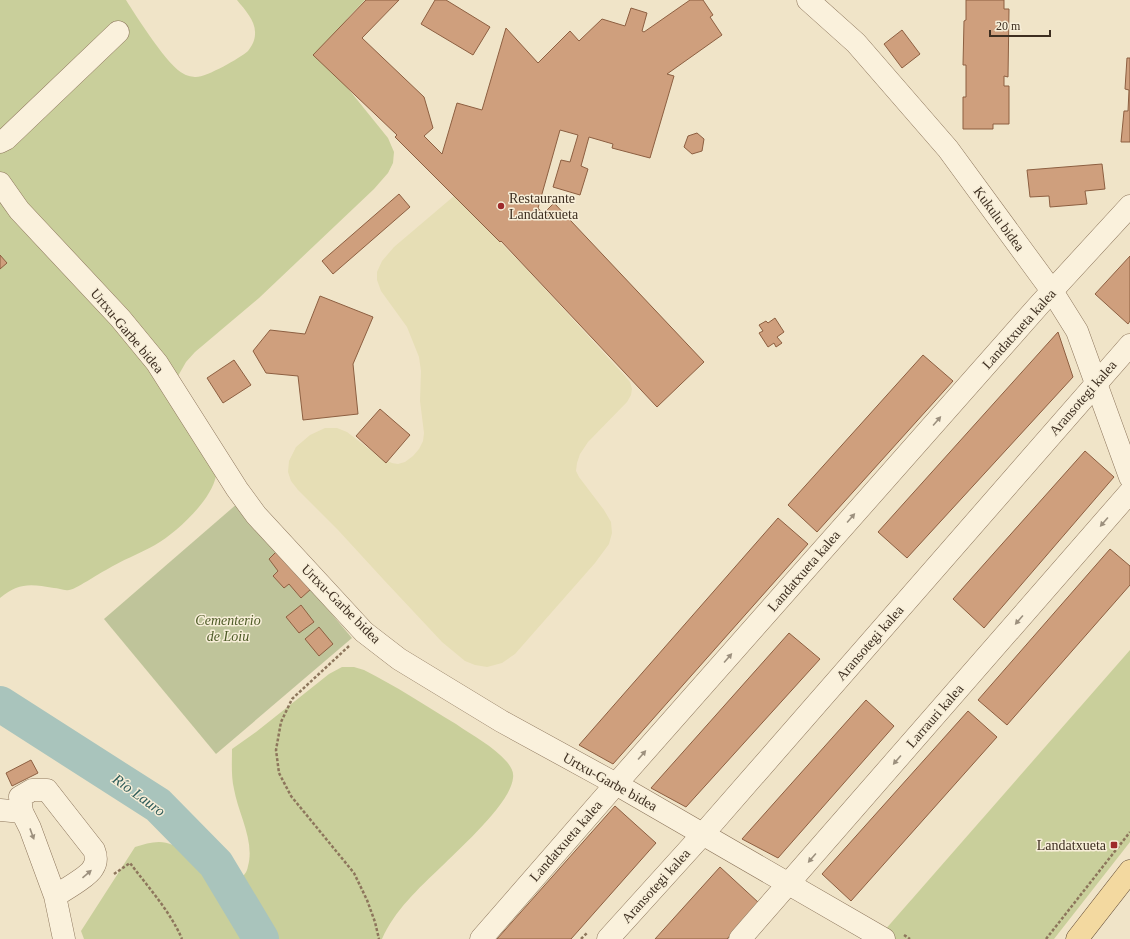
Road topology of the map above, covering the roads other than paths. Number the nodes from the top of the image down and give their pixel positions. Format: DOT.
graph roads {
  1 [pos="808,0"];
  2 [pos="118,32"];
  3 [pos="0,142"];
  4 [pos="0,183"];
  5 [pos="1130,206"];
  6 [pos="1052,291"];
  7 [pos="1130,345"];
  8 [pos="1096,383"];
  9 [pos="1130,477"];
  10 [pos="1130,492"];
  11 [pos="616,784"];
  12 [pos="0,810"];
  13 [pos="22,812"];
  14 [pos="702,834"];
  15 [pos="1130,871"];
  16 [pos="789,884"];
  17 [pos="55,896"];
  18 [pos="64,939"];
  19 [pos="481,939"];
  20 [pos="608,939"];
  21 [pos="740,939"];
  22 [pos="884,939"];
  23 [pos="1077,939"];
  1 -- 6 [label="street, Kukulu bidea"];
  2 -- 3 [label="street"];
  4 -- 11 [label="street, Urtxu-Garbe bidea"];
  5 -- 6 [label="street, Landatxueta kalea"];
  6 -- 8 [label="street, Kukulu bidea"];
  11 -- 6 [label="street, Landatxueta kalea, one-way"];
  7 -- 8 [label="street, Aransotegi kalea"];
  8 -- 9 [label="street, Kukulu bidea"];
  8 -- 14 [label="street, Aransotegi kalea"];
  10 -- 16 [label="street, Larrauri kalea, one-way"];
  11 -- 14 [label="street, Urtxu-Garbe bidea"];
  11 -- 19 [label="street, Landatxueta kalea"];
  12 -- 13 [label="street"];
  13 -- 17 [label="street, one-way"];
  17 -- 13 [label="street, one-way"];
  14 -- 16 [label="street, Urtxu-Garbe bidea"];
  14 -- 20 [label="street, Aransotegi kalea"];
  15 -- 23 [label="main road"];
  16 -- 21 [label="street, Larrauri kalea"];
  16 -- 22 [label="street, Urtxu-Garbe bidea"];
  17 -- 18 [label="street"];
}
